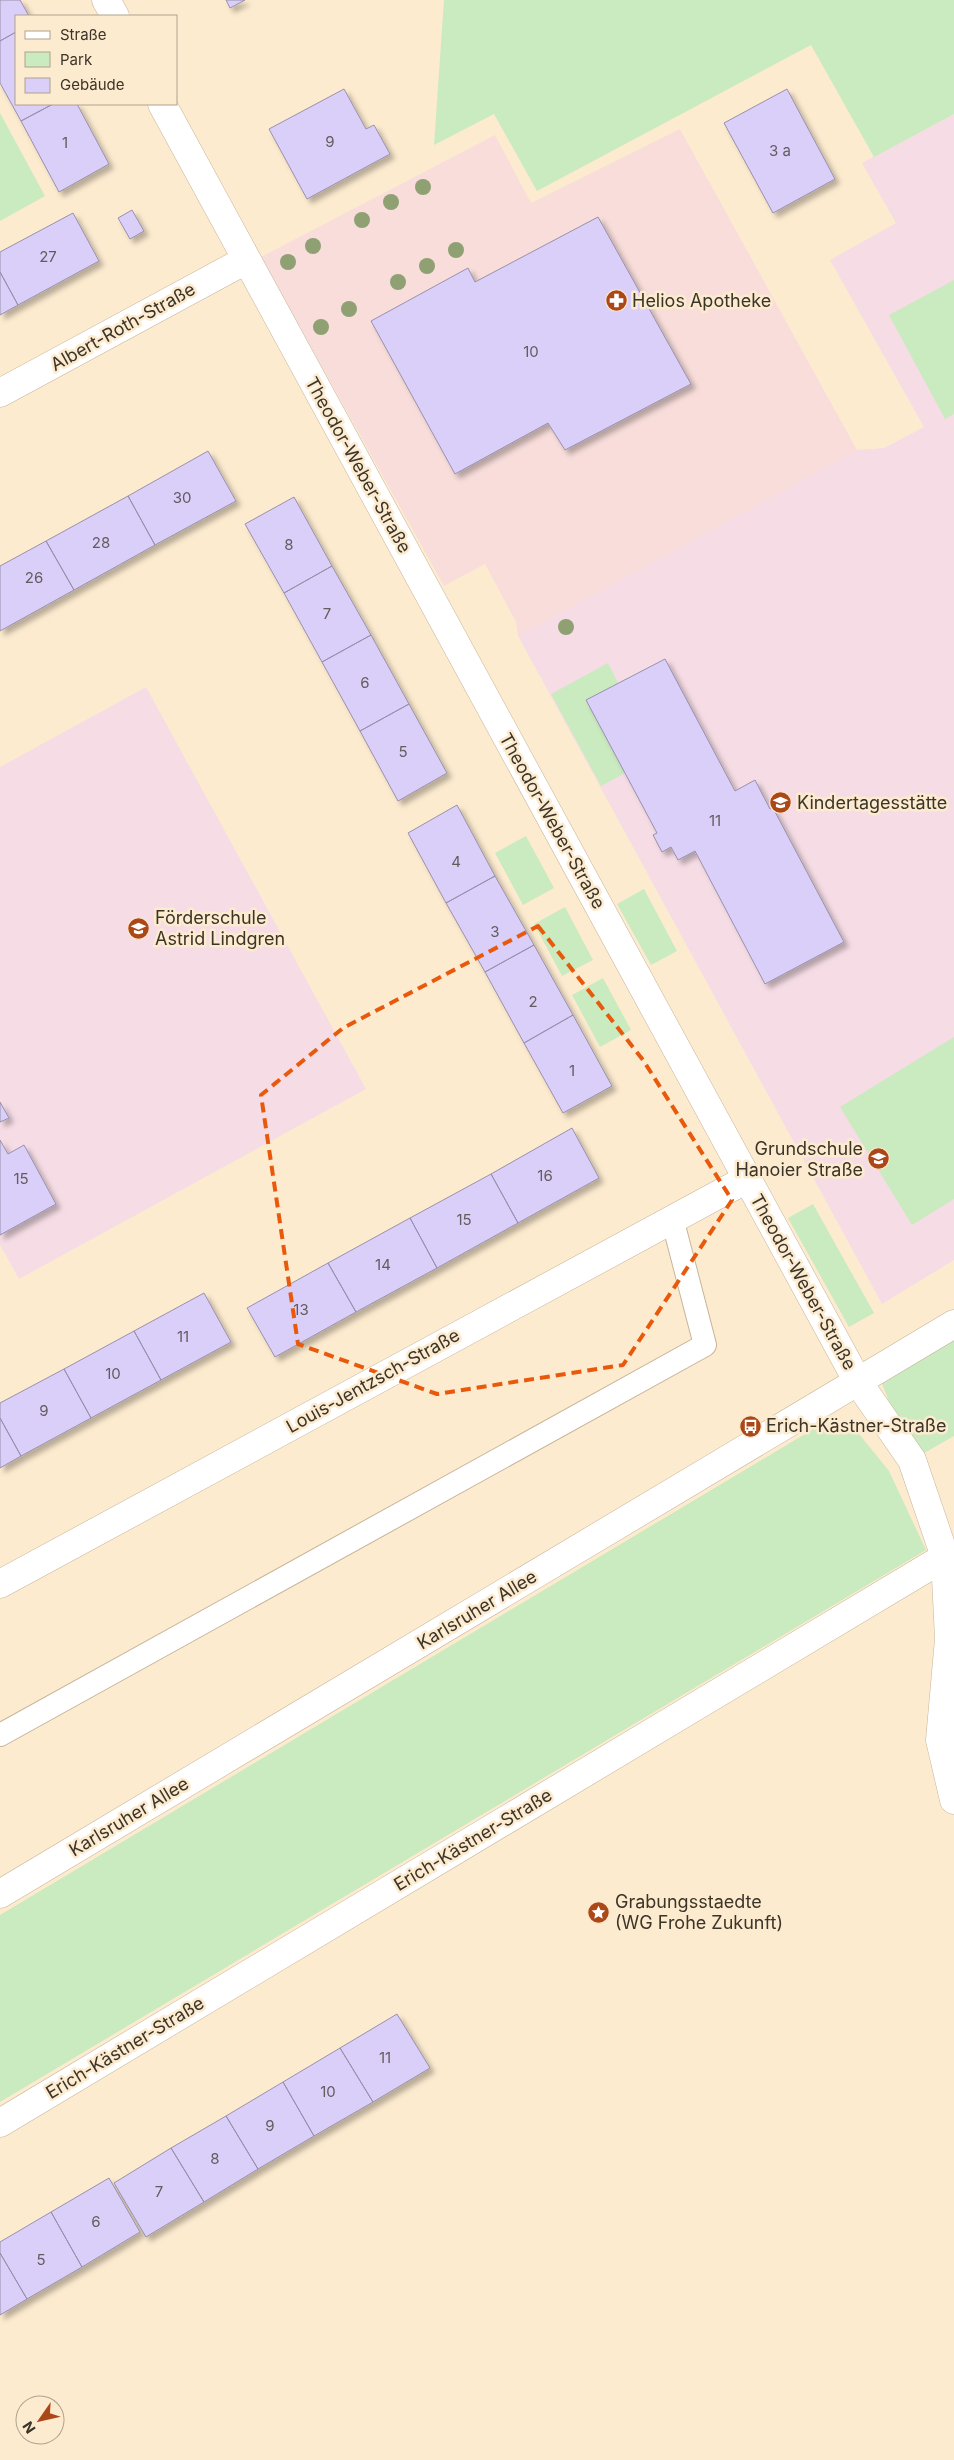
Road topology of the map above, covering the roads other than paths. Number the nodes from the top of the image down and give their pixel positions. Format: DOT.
graph roads {
  1 [pos="106,0"];
  2 [pos="114,15"];
  3 [pos="163,105"];
  4 [pos="246,260"];
  5 [pos="0,393"];
  6 [pos="747,1179"];
  7 [pos="672,1218"];
  8 [pos="954,1324"];
  9 [pos="858,1382"];
  10 [pos="945,1557"];
  11 [pos="0,1584"];
  12 [pos="0,1735"];
  13 [pos="954,1800"];
  14 [pos="0,1894"];
  15 [pos="0,2123"];
  1 -- 2 [label="street"];
  3 -- 4 [label="street, Theodor-Weber-Straße"];
  4 -- 5 [label="street, Albert-Roth-Straße"];
  4 -- 6 [label="street, Theodor-Weber-Straße"];
  6 -- 7 [label="street, Louis-Jentzsch-Straße"];
  6 -- 9 [label="street, Theodor-Weber-Straße"];
  7 -- 11 [label="street, Louis-Jentzsch-Straße"];
  7 -- 12 [label="lane"];
  8 -- 9 [label="street, Karlsruher Allee"];
  9 -- 10 [label="street"];
  9 -- 14 [label="street, Karlsruher Allee"];
  10 -- 13 [label="street"];
  10 -- 15 [label="street, Erich-Kästner-Straße"];
}
